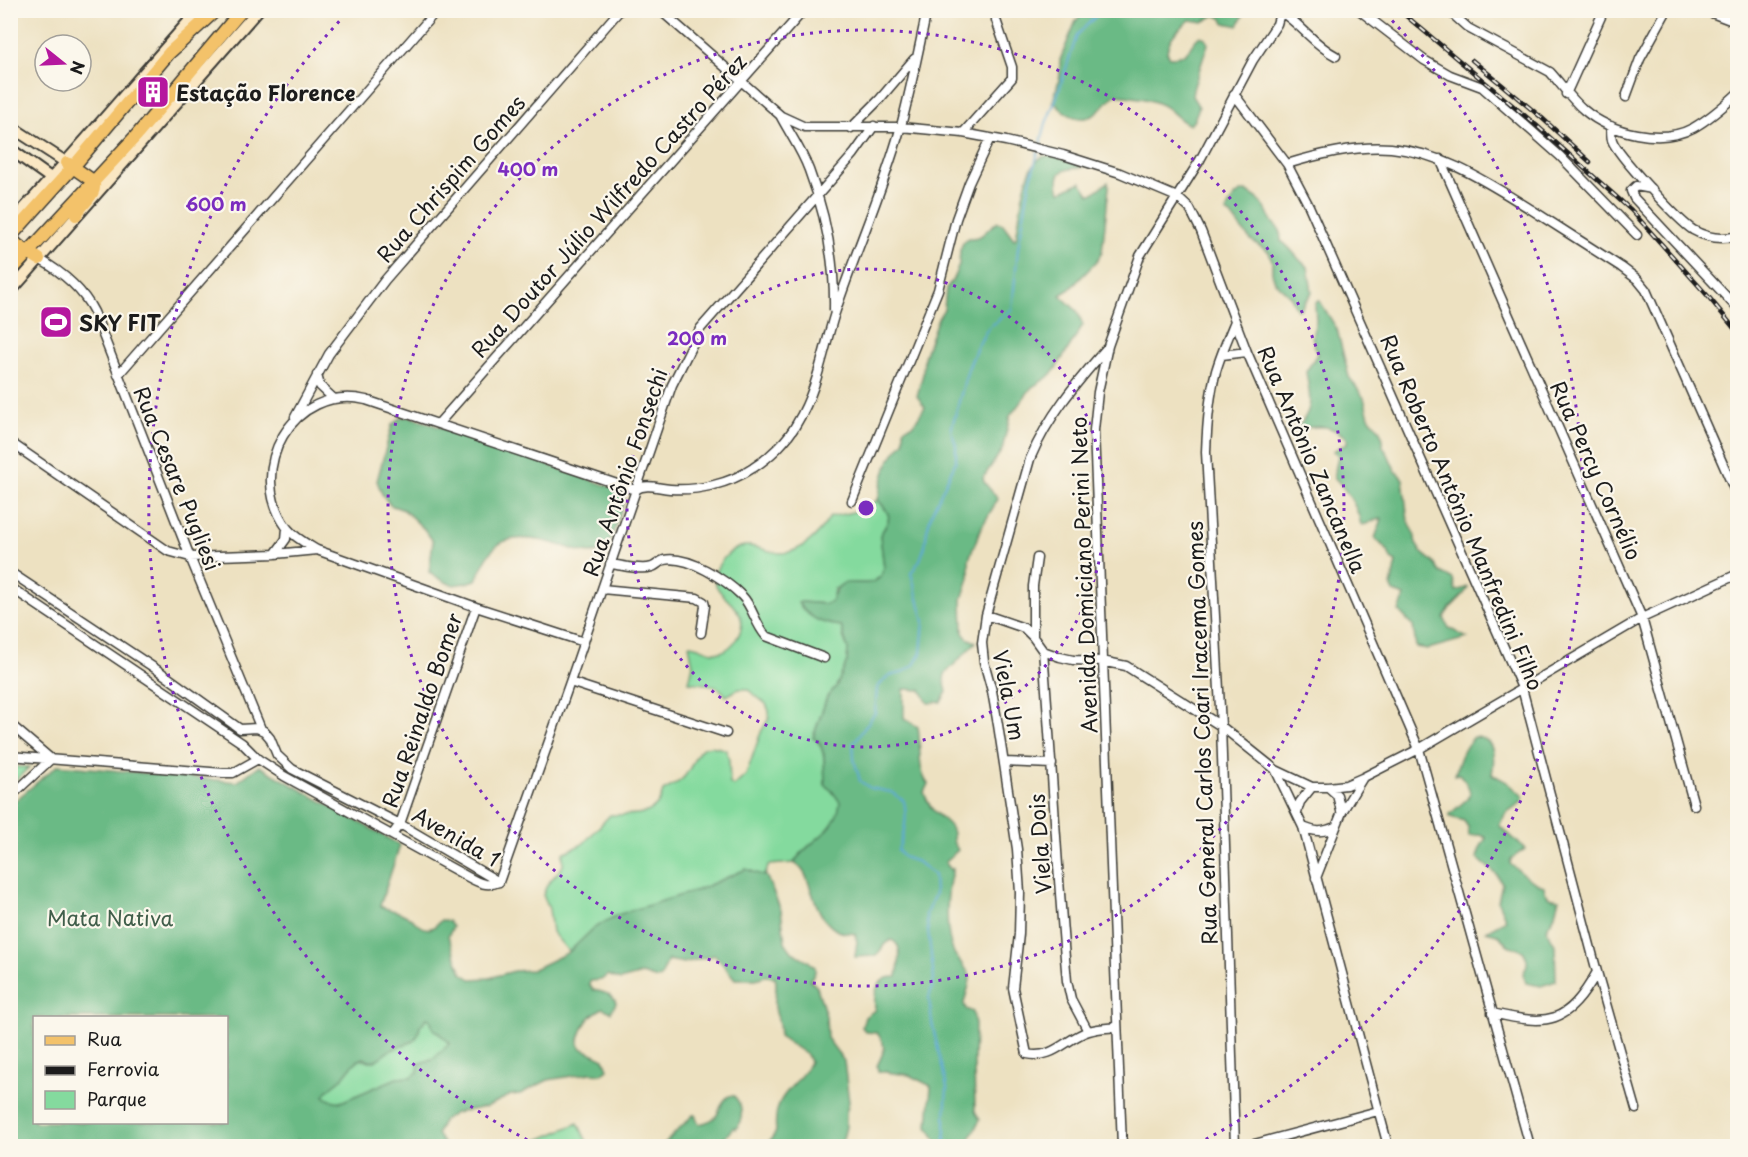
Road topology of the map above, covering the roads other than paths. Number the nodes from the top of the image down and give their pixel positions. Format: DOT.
graph roads {
  1 [pos="199,10"];
  2 [pos="216,10"];
  3 [pos="242,10"];
  4 [pos="258,10"];
  5 [pos="437,10"];
  6 [pos="620,10"];
  7 [pos="660,10"];
  8 [pos="804,10"];
  9 [pos="927,10"];
  10 [pos="1359,10"];
  11 [pos="1448,10"];
  12 [pos="1604,10"];
  13 [pos="1667,10"];
  14 [pos="1704,10"];
  15 [pos="1281,11"];
  16 [pos="1728,14"];
  17 [pos="996,20"];
  18 [pos="1737,23"];
  19 [pos="916,56"];
  20 [pos="1336,56"];
  21 [pos="742,81"];
  22 [pos="1737,93"];
  23 [pos="1234,94"];
  24 [pos="1566,94"];
  25 [pos="1626,97"];
  26 [pos="781,116"];
  27 [pos="10,126"];
  28 [pos="874,126"];
  29 [pos="1611,126"];
  30 [pos="901,127"];
  31 [pos="851,128"];
  32 [pos="963,133"];
  33 [pos="990,138"];
  34 [pos="10,149"];
  35 [pos="1440,159"];
  36 [pos="1287,164"];
  37 [pos="70,165"];
  38 [pos="52,179"];
  39 [pos="93,181"];
  40 [pos="1652,189"];
  41 [pos="817,195"];
  42 [pos="1177,197"];
  43 [pos="76,215"];
  44 [pos="10,224"];
  45 [pos="1637,235"];
  46 [pos="1737,236"];
  47 [pos="10,237"];
  48 [pos="33,256"];
  49 [pos="10,272"];
  50 [pos="10,292"];
  51 [pos="1737,309"];
  52 [pos="834,316"];
  53 [pos="1235,321"];
  54 [pos="1108,346"];
  55 [pos="1247,352"];
  56 [pos="1222,355"];
  57 [pos="118,375"];
  58 [pos="317,375"];
  59 [pos="334,399"];
  60 [pos="293,420"];
  61 [pos="439,423"];
  62 [pos="10,442"];
  63 [pos="635,490"];
  64 [pos="1737,498"];
  65 [pos="852,501"];
  66 [pos="287,528"];
  67 [pos="317,550"];
  68 [pos="275,554"];
  69 [pos="190,557"];
  70 [pos="1037,558"];
  71 [pos="610,564"];
  72 [pos="10,572"];
  73 [pos="1737,574"];
  74 [pos="10,587"];
  75 [pos="602,589"];
  76 [pos="476,608"];
  77 [pos="986,615"];
  78 [pos="1642,618"];
  79 [pos="701,633"];
  80 [pos="1034,637"];
  81 [pos="584,642"];
  82 [pos="1043,651"];
  83 [pos="824,658"];
  84 [pos="1102,661"];
  85 [pos="570,682"];
  86 [pos="1522,688"];
  87 [pos="10,724"];
  88 [pos="1221,726"];
  89 [pos="257,729"];
  90 [pos="726,733"];
  91 [pos="247,747"];
  92 [pos="1419,749"];
  93 [pos="10,756"];
  94 [pos="51,759"];
  95 [pos="258,759"];
  96 [pos="1004,762"];
  97 [pos="1052,764"];
  98 [pos="1276,770"];
  99 [pos="1362,778"];
  100 [pos="1312,787"];
  101 [pos="1328,787"];
  102 [pos="10,796"];
  103 [pos="1694,805"];
  104 [pos="1297,812"];
  105 [pos="1342,812"];
  106 [pos="400,824"];
  107 [pos="1303,827"];
  108 [pos="1335,827"];
  109 [pos="392,835"];
  110 [pos="1316,878"];
  111 [pos="499,882"];
  112 [pos="1597,972"];
  113 [pos="1492,1013"];
  114 [pos="1117,1027"];
  115 [pos="1088,1031"];
  116 [pos="1636,1109"];
  117 [pos="1378,1112"];
  118 [pos="1122,1146"];
  119 [pos="1235,1146"];
  120 [pos="1247,1146"];
  121 [pos="1388,1146"];
  122 [pos="1530,1146"];
  1 -- 37 [label="street"];
  2 -- 37 [label="main road"];
  3 -- 39 [label="main road"];
  4 -- 43 [label="street"];
  5 -- 57 [label="street"];
  6 -- 58 [label="street, Rua Chrispim Gomes"];
  7 -- 21 [label="street"];
  8 -- 21 [label="street, Rua Doutor Júlio Wilfredo Castro Pérez"];
  9 -- 19 [label="street"];
  10 -- 45 [label="street"];
  11 -- 24 [label="street"];
  12 -- 24 [label="street"];
  13 -- 25 [label="street"];
  14 -- 16 [label="street"];
  15 -- 20 [label="street"];
  15 -- 23 [label="street, Avenida Domiciano Perini Neto"];
  16 -- 18 [label="street"];
  17 -- 32 [label="street"];
  19 -- 30 [label="street"];
  19 -- 31 [label="street"];
  21 -- 26 [label="street"];
  21 -- 61 [label="street, Rua Doutor Júlio Wilfredo Castro Pérez"];
  22 -- 29 [label="street"];
  23 -- 36 [label="street, Rua Roberto Antônio Manfredini Filho"];
  23 -- 42 [label="street, Avenida Domiciano Perini Neto"];
  24 -- 29 [label="street"];
  26 -- 31 [label="street, Rua Antônio Zancanella"];
  26 -- 41 [label="street"];
  27 -- 37 [label="street"];
  28 -- 30 [label="street, Rua Antônio Zancanella"];
  28 -- 31 [label="street, Rua Antônio Zancanella"];
  28 -- 41 [label="street, Rua Antônio Fonsechi"];
  29 -- 40 [label="street"];
  30 -- 32 [label="street, Rua Antônio Zancanella"];
  30 -- 52 [label="street"];
  32 -- 33 [label="street, Rua Antônio Zancanella"];
  33 -- 42 [label="street, Rua Antônio Zancanella"];
  33 -- 65 [label="street"];
  34 -- 38 [label="street"];
  35 -- 36 [label="street"];
  35 -- 64 [label="street"];
  35 -- 78 [label="street, Rua Percy Cornélio"];
  36 -- 86 [label="street, Rua Roberto Antônio Manfredini Filho"];
  37 -- 38 [label="street"];
  37 -- 39 [label="main road"];
  37 -- 47 [label="main road"];
  38 -- 44 [label="street"];
  39 -- 43 [label="main road"];
  39 -- 48 [label="main road"];
  40 -- 46 [label="street"];
  40 -- 51 [label="street"];
  41 -- 52 [label="street"];
  41 -- 63 [label="street, Rua Antônio Fonsechi"];
  42 -- 53 [label="street, Rua Antônio Zancanella"];
  42 -- 54 [label="street, Avenida Domiciano Perini Neto"];
  43 -- 48 [label="street"];
  47 -- 48 [label="main road"];
  48 -- 49 [label="main road"];
  48 -- 50 [label="street"];
  48 -- 57 [label="street, Rua Cesare Pugliesi"];
  52 -- 63 [label="street"];
  53 -- 55 [label="street, Rua Antônio Zancanella"];
  53 -- 56 [label="street, Rua General Carlos Coari Iracema Gomes"];
  54 -- 77 [label="street, Viela Um"];
  54 -- 84 [label="street, Avenida Domiciano Perini Neto"];
  55 -- 56 [label="street"];
  55 -- 92 [label="street, Rua Antônio Zancanella"];
  56 -- 88 [label="street, Rua General Carlos Coari Iracema Gomes"];
  57 -- 69 [label="street, Rua Cesare Pugliesi"];
  58 -- 59 [label="street"];
  58 -- 60 [label="street, Rua Chrispim Gomes"];
  59 -- 60 [label="street, Rua Chrispim Gomes"];
  59 -- 61 [label="street"];
  60 -- 66 [label="street, Rua Chrispim Gomes"];
  61 -- 63 [label="street"];
  62 -- 69 [label="street"];
  63 -- 71 [label="street, Rua Antônio Fonsechi"];
  66 -- 67 [label="street, Rua Chrispim Gomes"];
  66 -- 68 [label="street"];
  67 -- 68 [label="street"];
  67 -- 76 [label="street"];
  68 -- 69 [label="street"];
  69 -- 89 [label="street, Rua Cesare Pugliesi"];
  70 -- 80 [label="street"];
  71 -- 75 [label="street, Rua Antônio Fonsechi"];
  71 -- 83 [label="street"];
  72 -- 89 [label="street"];
  73 -- 78 [label="street"];
  74 -- 91 [label="street, Avenida 1"];
  75 -- 79 [label="street"];
  75 -- 81 [label="street, Rua Antônio Fonsechi"];
  76 -- 81 [label="street"];
  76 -- 106 [label="street, Rua Reinaldo Bomer"];
  77 -- 80 [label="street"];
  77 -- 96 [label="street, Viela Um"];
  78 -- 86 [label="street"];
  78 -- 103 [label="street, Rua Percy Cornélio"];
  80 -- 82 [label="street"];
  81 -- 85 [label="street, Rua Antônio Fonsechi"];
  82 -- 84 [label="street"];
  82 -- 97 [label="street, Viela Dois"];
  84 -- 88 [label="street"];
  84 -- 114 [label="street, Avenida Domiciano Perini Neto"];
  85 -- 90 [label="street"];
  85 -- 111 [label="street, Rua Antônio Fonsechi"];
  86 -- 92 [label="street"];
  86 -- 112 [label="street, Rua Roberto Antônio Manfredini Filho"];
  87 -- 94 [label="street"];
  88 -- 98 [label="street"];
  88 -- 119 [label="street, Rua General Carlos Coari Iracema Gomes"];
  89 -- 91 [label="street"];
  89 -- 106 [label="street, Avenida 1"];
  91 -- 95 [label="street, Avenida 1"];
  92 -- 99 [label="street"];
  92 -- 113 [label="street, Rua Antônio Zancanella"];
  93 -- 94 [label="street"];
  94 -- 95 [label="street"];
  94 -- 102 [label="street"];
  95 -- 109 [label="street, Avenida 1"];
  96 -- 97 [label="street"];
  96 -- 115 [label="street, Viela Um"];
  97 -- 115 [label="street, Viela Dois"];
  98 -- 100 [label="street"];
  98 -- 104 [label="street"];
  99 -- 101 [label="street"];
  99 -- 105 [label="street"];
  100 -- 101 [label="street"];
  100 -- 104 [label="street"];
  101 -- 105 [label="street"];
  104 -- 107 [label="street"];
  105 -- 108 [label="street"];
  106 -- 109 [label="street, Rua Reinaldo Bomer"];
  106 -- 111 [label="street, Avenida 1"];
  107 -- 108 [label="street"];
  107 -- 110 [label="street"];
  108 -- 110 [label="street"];
  109 -- 111 [label="street, Avenida 1"];
  110 -- 117 [label="street"];
  112 -- 113 [label="street"];
  112 -- 116 [label="street, Rua Roberto Antônio Manfredini Filho"];
  113 -- 122 [label="street, Rua Antônio Zancanella"];
  114 -- 115 [label="street"];
  114 -- 118 [label="street, Avenida Domiciano Perini Neto"];
  117 -- 120 [label="street"];
  117 -- 121 [label="street"];
}
